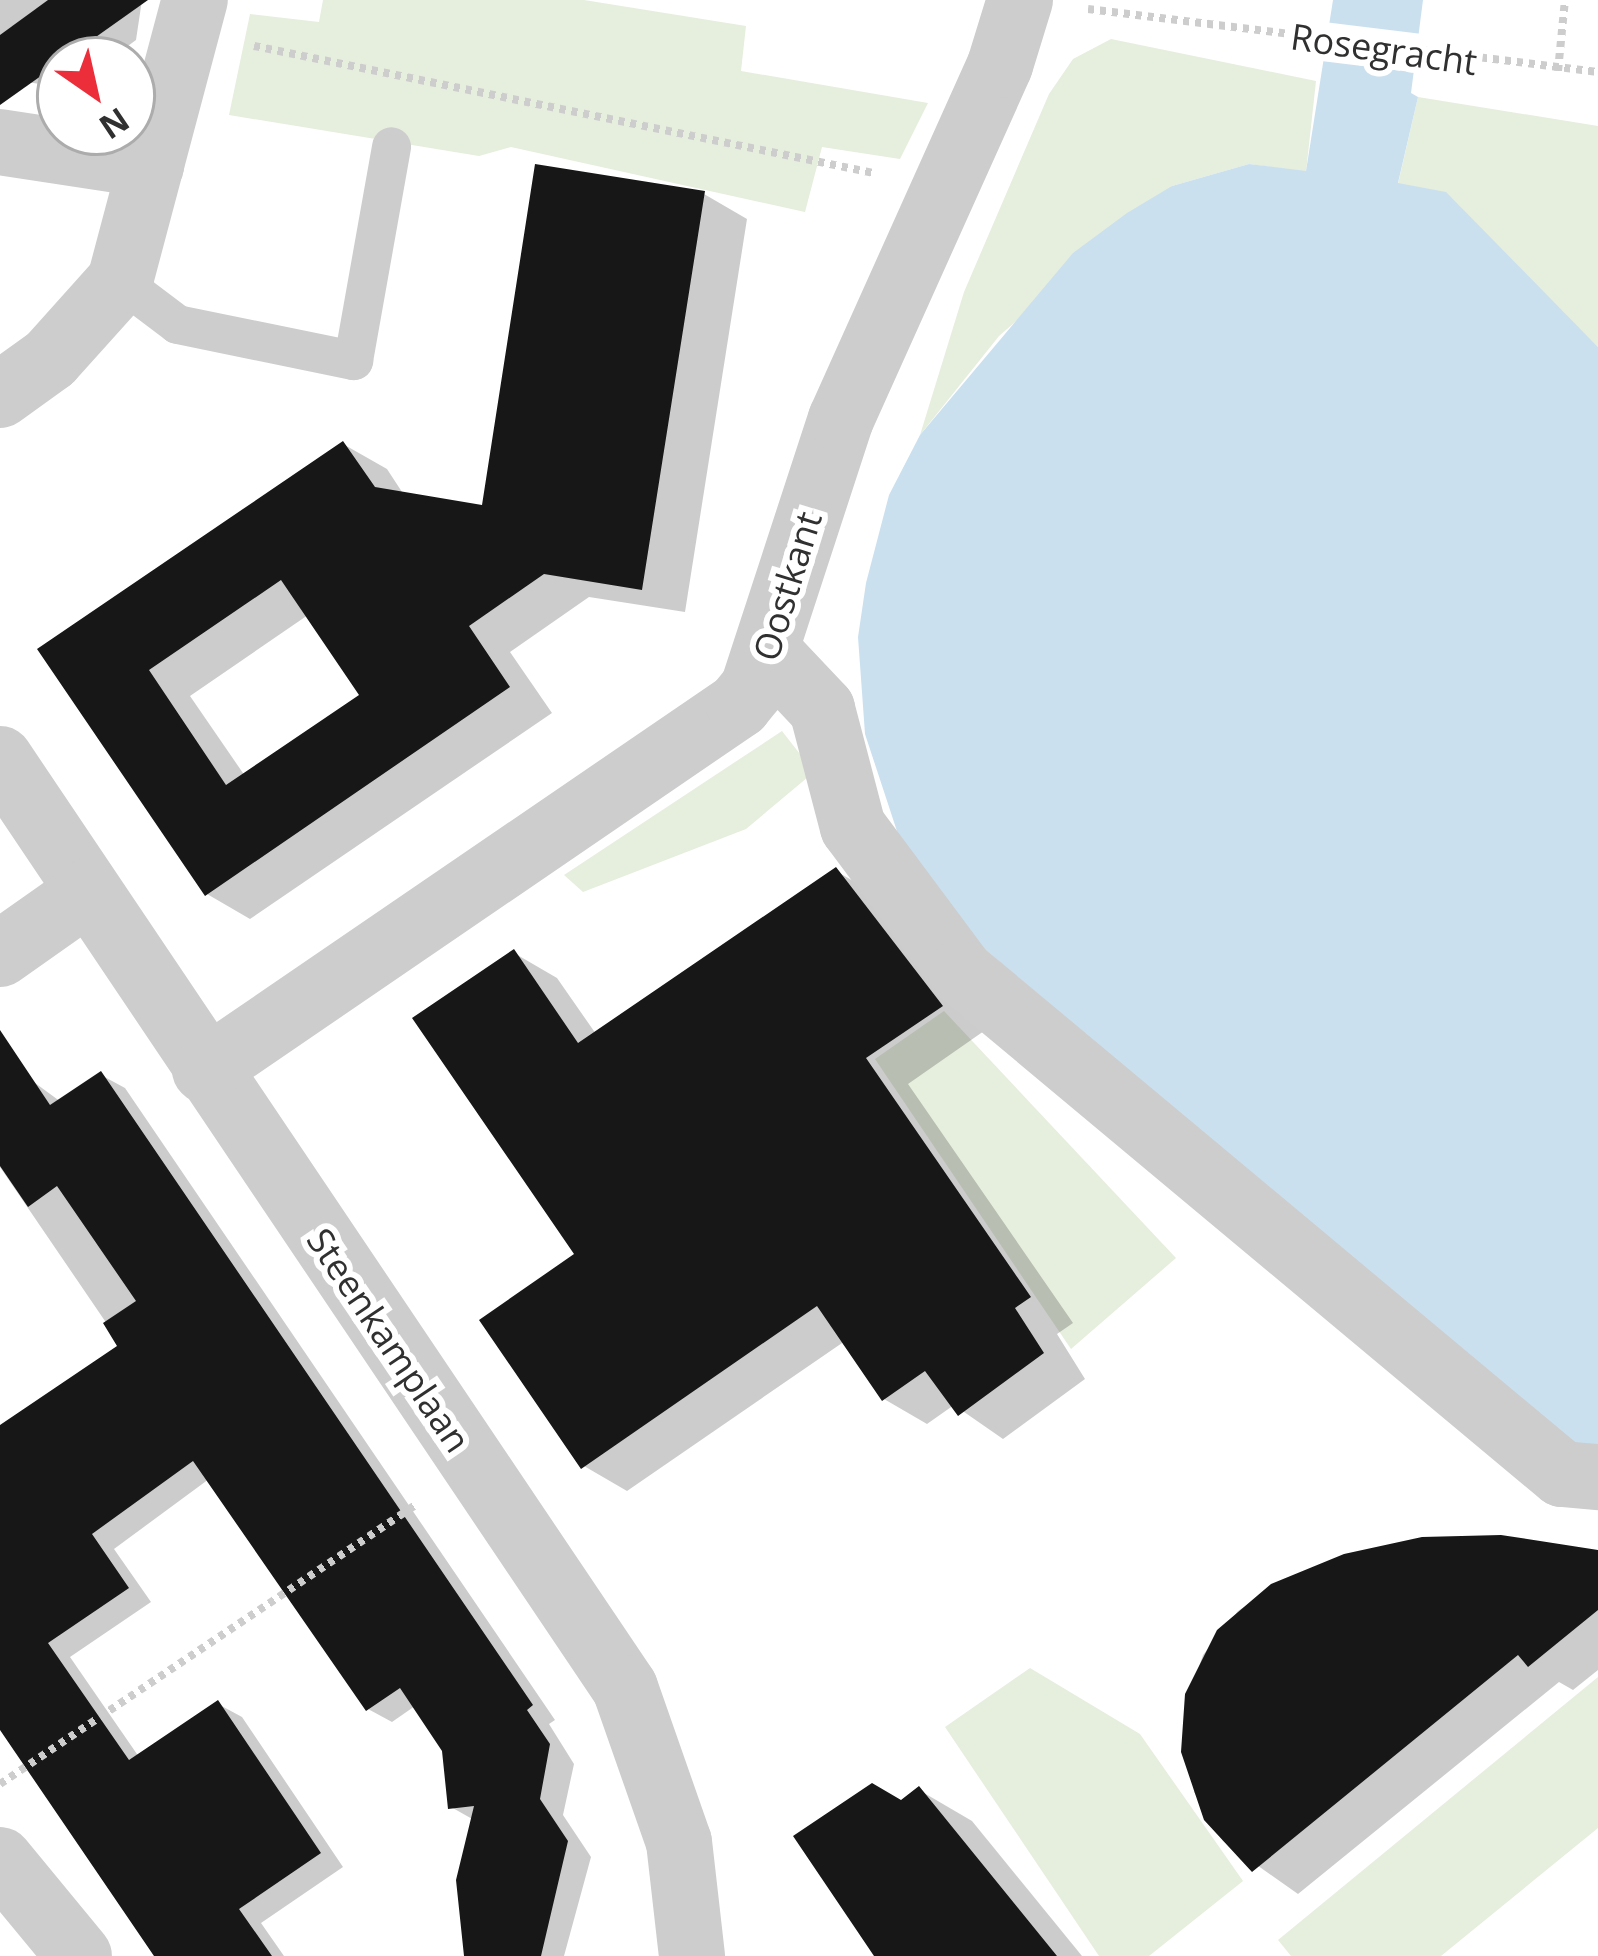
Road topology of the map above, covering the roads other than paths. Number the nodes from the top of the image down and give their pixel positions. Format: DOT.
graph roads {
  1 [pos="1046,3"];
  2 [pos="193,16"];
  3 [pos="0,142"];
  4 [pos="391,146"];
  5 [pos="151,165"];
  6 [pos="120,281"];
  7 [pos="0,395"];
  8 [pos="770,654"];
  9 [pos="0,760"];
  10 [pos="88,892"];
  11 [pos="0,955"];
  12 [pos="206,1070"];
  13 [pos="1598,1478"];
  14 [pos="0,1860"];
  15 [pos="79,1956"];
  16 [pos="692,1956"];
  1 -- 8 [label="street, Oostkant"];
  2 -- 5 [label="street"];
  3 -- 5 [label="street"];
  4 -- 6 [label="lane"];
  5 -- 6 [label="street"];
  6 -- 7 [label="street"];
  8 -- 12 [label="street, Oostkant"];
  8 -- 13 [label="street"];
  9 -- 10 [label="street, Steenkamplaan"];
  10 -- 11 [label="street"];
  10 -- 12 [label="street, Steenkamplaan"];
  12 -- 16 [label="street, Steenkamplaan"];
  14 -- 15 [label="street"];
}
